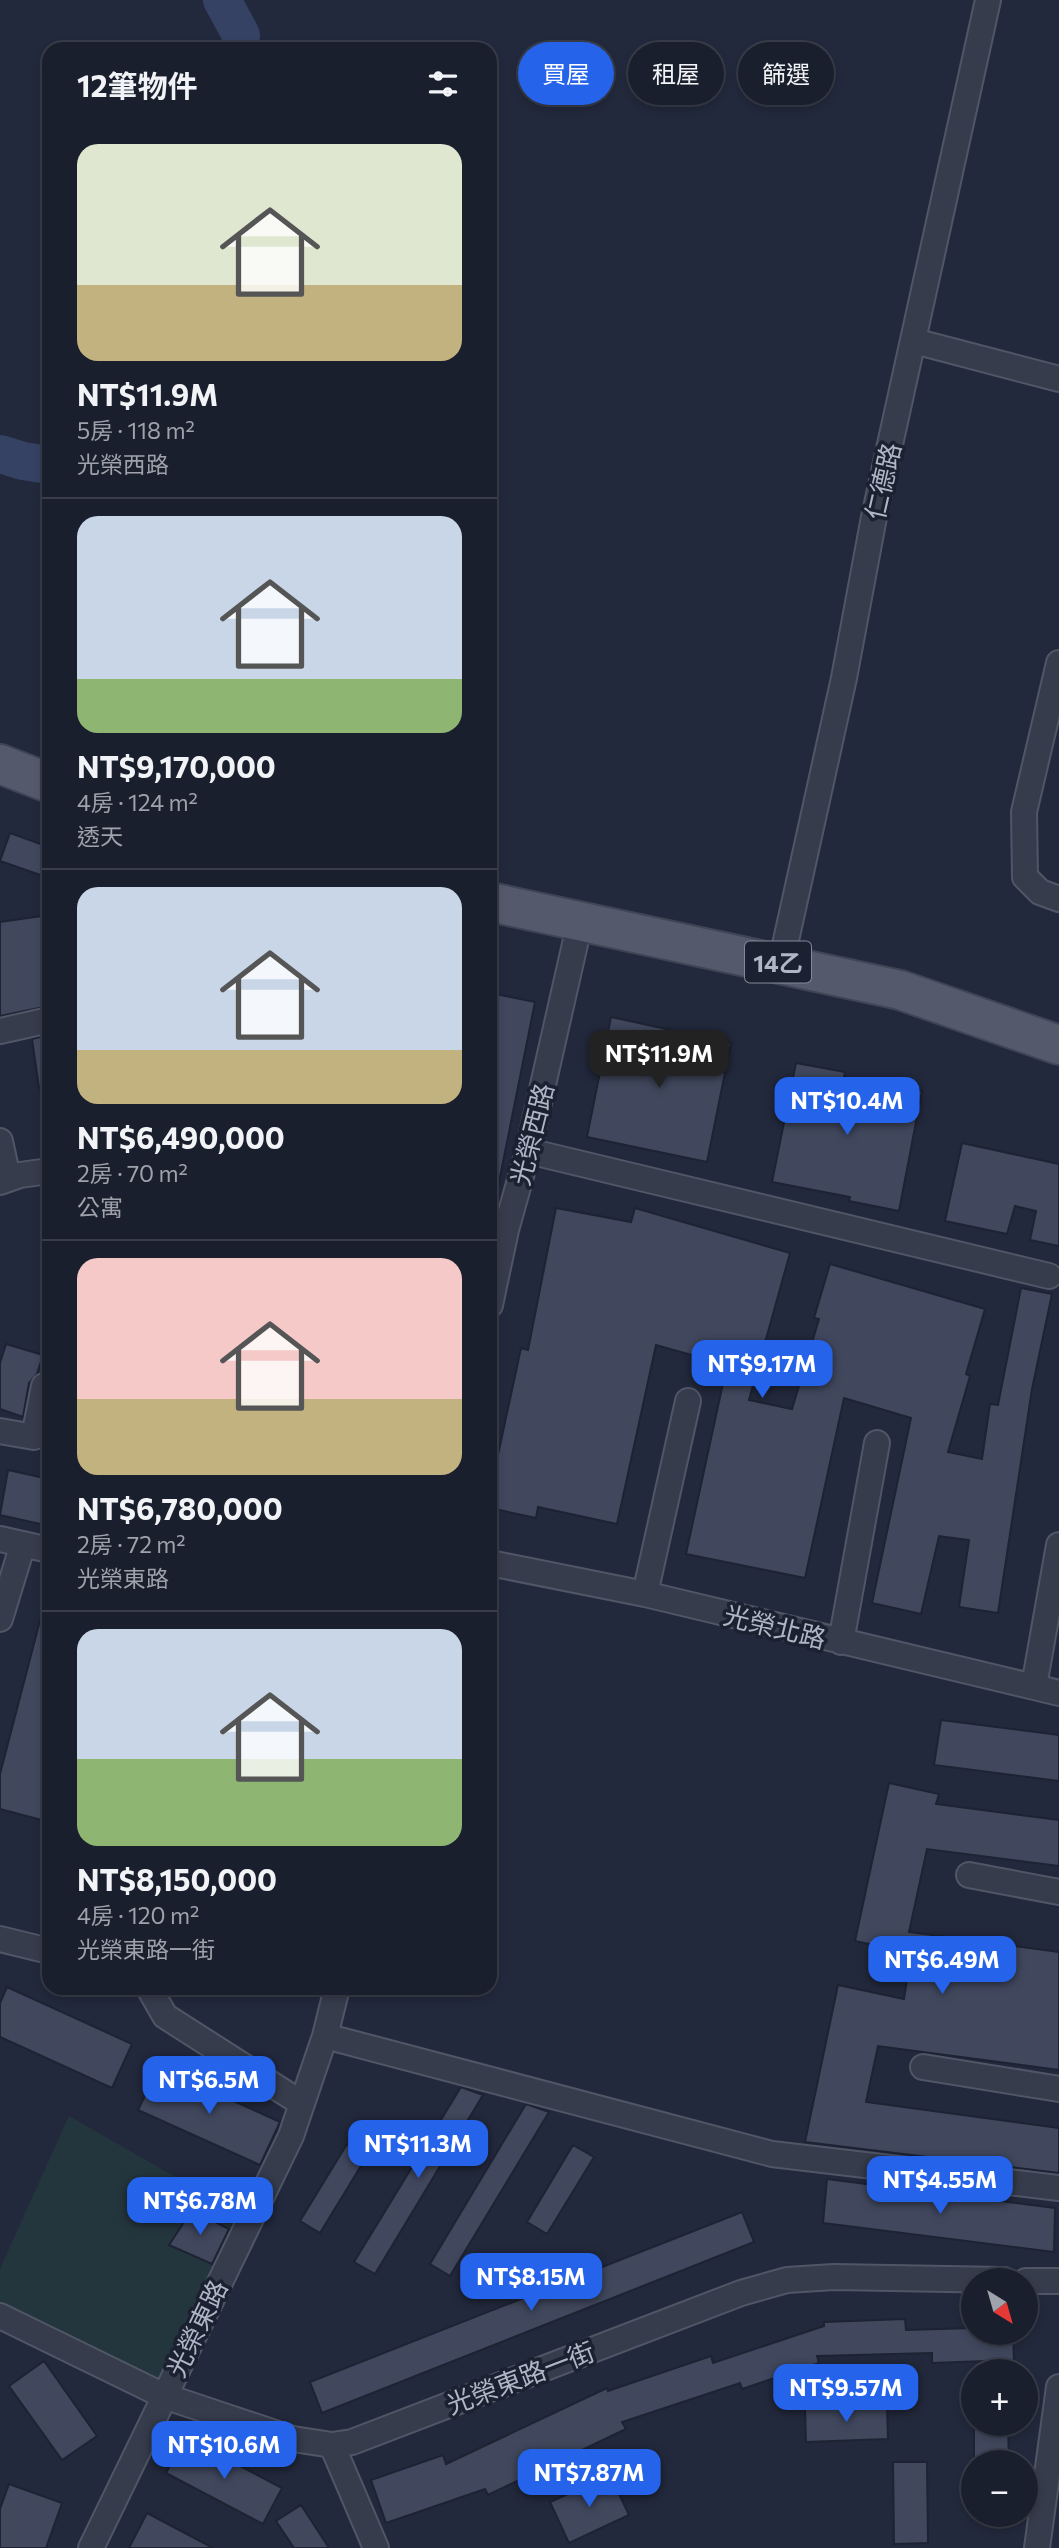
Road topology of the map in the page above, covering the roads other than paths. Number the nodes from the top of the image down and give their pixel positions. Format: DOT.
graph roads {
  1 [pos="988,0"];
  2 [pos="914,341"];
  3 [pos="1059,379"];
  4 [pos="1059,663"];
  5 [pos="0,764"];
  6 [pos="42,780"];
  7 [pos="1059,899"];
  8 [pos="497,904"];
  9 [pos="580,922"];
  10 [pos="781,963"];
  11 [pos="42,1022"];
  12 [pos="0,1031"];
  13 [pos="1059,1045"];
  14 [pos="0,1141"];
  15 [pos="528,1151"];
  16 [pos="42,1172"];
  17 [pos="4,1180"];
  18 [pos="498,1227"];
  19 [pos="1049,1276"];
  20 [pos="42,1396"];
  21 [pos="688,1401"];
  22 [pos="0,1431"];
  23 [pos="877,1443"];
  24 [pos="11,1542"];
  25 [pos="1059,1545"];
  26 [pos="42,1549"];
  27 [pos="497,1564"];
  28 [pos="645,1594"];
  29 [pos="0,1619"];
  30 [pos="841,1642"];
  31 [pos="1034,1686"];
  32 [pos="1059,1693"];
  33 [pos="969,1875"];
  34 [pos="1059,1892"];
  35 [pos="0,1939"];
  36 [pos="42,1949"];
  37 [pos="153,1995"];
  38 [pos="335,1995"];
  39 [pos="325,2036"];
  40 [pos="923,2067"];
  41 [pos="1059,2090"];
  42 [pos="301,2103"];
  43 [pos="1059,2188"];
  44 [pos="961,2279"];
  45 [pos="1038,2281"];
  46 [pos="1059,2281"];
  47 [pos="0,2316"];
  48 [pos="1059,2387"];
  49 [pos="164,2396"];
  50 [pos="332,2445"];
  51 [pos="91,2548"];
  52 [pos="376,2548"];
  53 [pos="1037,2548"];
  1 -- 2 [label="street, 仁德路"];
  2 -- 3 [label="street"];
  2 -- 10 [label="street, 仁德路"];
  4 -- 7 [label="street"];
  5 -- 6 [label="main road"];
  8 -- 9 [label="main road, 14乙"];
  9 -- 10 [label="main road, 14乙"];
  9 -- 15 [label="street, 光榮西路"];
  10 -- 13 [label="main road, 14乙"];
  11 -- 12 [label="street"];
  14 -- 17 [label="street"];
  15 -- 18 [label="street, 光榮西路"];
  15 -- 19 [label="street"];
  16 -- 17 [label="street"];
  20 -- 22 [label="street"];
  21 -- 28 [label="street"];
  23 -- 30 [label="street"];
  24 -- 26 [label="street"];
  24 -- 29 [label="street"];
  25 -- 31 [label="street"];
  27 -- 28 [label="street, 光榮北路"];
  28 -- 30 [label="street, 光榮北路"];
  30 -- 31 [label="street, 光榮北路"];
  31 -- 32 [label="street, 光榮北路"];
  33 -- 34 [label="street"];
  35 -- 36 [label="street"];
  37 -- 42 [label="street"];
  38 -- 39 [label="street, 光榮東路"];
  39 -- 42 [label="street, 光榮東路"];
  39 -- 43 [label="street"];
  40 -- 41 [label="street"];
  42 -- 49 [label="street, 光榮東路"];
  44 -- 50 [label="street, 光榮東路一街"];
  45 -- 46 [label="street"];
  47 -- 49 [label="street, 光榮東路一街"];
  48 -- 53 [label="street"];
  49 -- 50 [label="street, 光榮東路一街"];
  49 -- 51 [label="street, 光榮東路"];
  50 -- 52 [label="street"];
}
